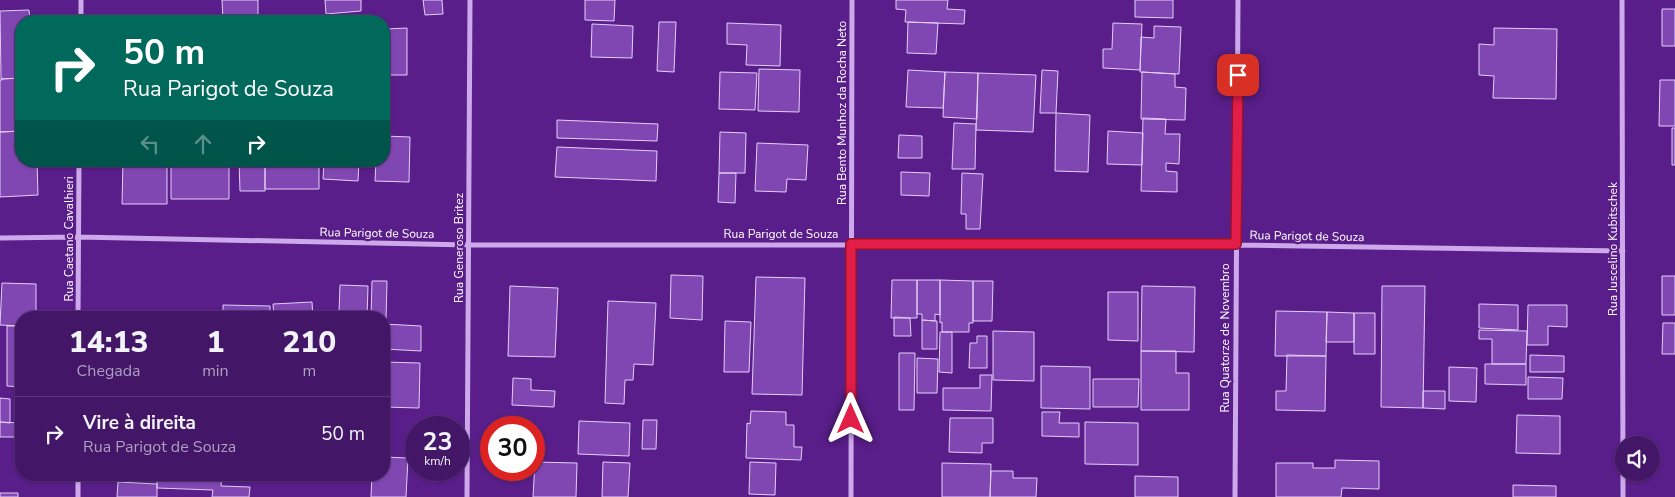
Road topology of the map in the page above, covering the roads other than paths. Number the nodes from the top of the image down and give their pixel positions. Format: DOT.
graph roads {
  1 [pos="81,0"];
  2 [pos="470,0"];
  3 [pos="852,0"];
  4 [pos="1238,0"];
  5 [pos="1622,0"];
  6 [pos="81,15"];
  7 [pos="79,167"];
  8 [pos="78,237"];
  9 [pos="0,238"];
  10 [pos="851,244"];
  11 [pos="1236,244"];
  12 [pos="469,245"];
  13 [pos="1623,251"];
  14 [pos="78,311"];
  15 [pos="78,481"];
  16 [pos="78,497"];
  17 [pos="467,497"];
  18 [pos="851,497"];
  19 [pos="1235,497"];
  20 [pos="1622,497"];
  1 -- 6 [label="street"];
  2 -- 12 [label="street, Rua Generoso Britez"];
  3 -- 10 [label="street, Rua Bento Munhoz da Rocha Neto"];
  4 -- 11 [label="street, Rua Quatorze de Novembro"];
  5 -- 13 [label="street, Rua Juscelino Kubitschek"];
  7 -- 8 [label="street, Rua Caetano Cavalhieri"];
  8 -- 9 [label="street, Rua Parigot de Souza"];
  8 -- 12 [label="street, Rua Parigot de Souza"];
  8 -- 14 [label="street, Rua Caetano Cavalhieri"];
  10 -- 11 [label="street, Rua Parigot de Souza"];
  10 -- 12 [label="street, Rua Parigot de Souza"];
  10 -- 18 [label="street, Rua Bento Munhoz da Rocha Neto"];
  11 -- 13 [label="street, Rua Parigot de Souza"];
  11 -- 19 [label="street, Rua Quatorze de Novembro"];
  12 -- 17 [label="street, Rua Generoso Britez"];
  13 -- 20 [label="street, Rua Juscelino Kubitschek"];
  15 -- 16 [label="street"];
}
